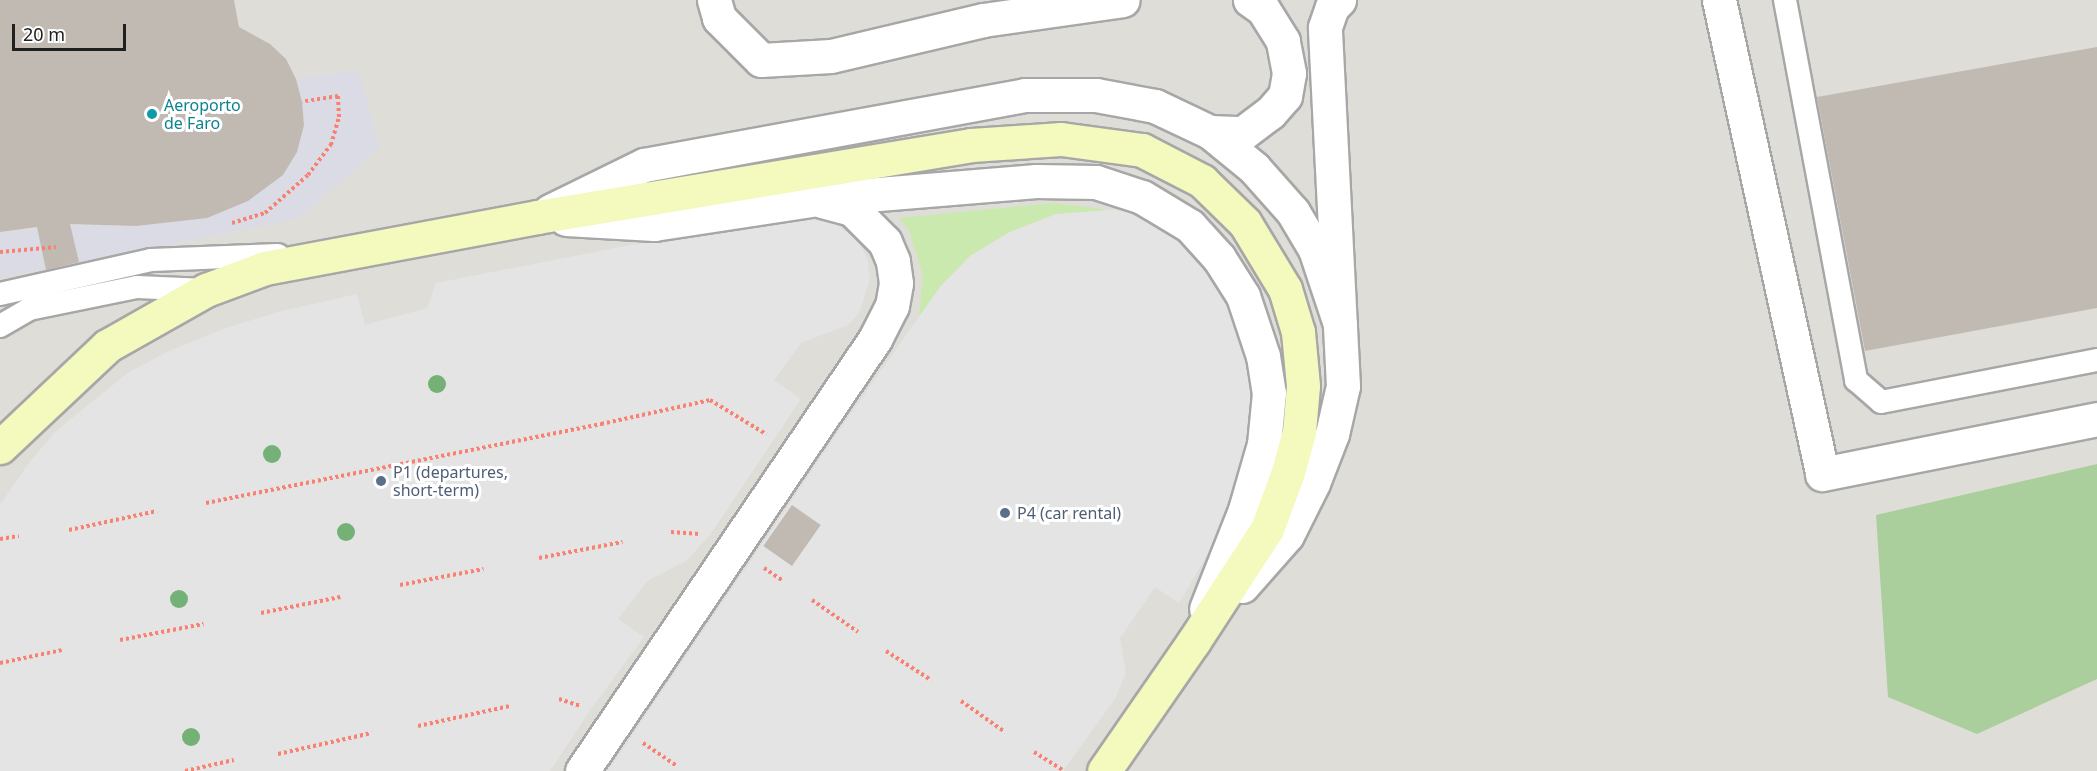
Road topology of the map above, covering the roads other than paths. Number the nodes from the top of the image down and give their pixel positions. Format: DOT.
graph roads {
  1 [pos="714,0"];
  2 [pos="1123,0"];
  3 [pos="1250,0"];
  4 [pos="1339,0"];
  5 [pos="1719,0"];
  6 [pos="1785,0"];
  7 [pos="1210,132"];
  8 [pos="818,200"];
  9 [pos="537,217"];
  10 [pos="345,253"];
  11 [pos="206,290"];
  12 [pos="0,294"];
  13 [pos="1340,324"];
  14 [pos="0,326"];
  15 [pos="2097,360"];
  16 [pos="2097,419"];
  17 [pos="0,447"];
  18 [pos="1194,641"];
  19 [pos="582,771"];
  20 [pos="1104,771"];
  1 -- 2 [label="street"];
  3 -- 7 [label="street"];
  4 -- 13 [label="street"];
  5 -- 16 [label="street"];
  6 -- 15 [label="lane"];
  7 -- 9 [label="street"];
  7 -- 13 [label="street"];
  8 -- 9 [label="street"];
  8 -- 18 [label="street"];
  8 -- 19 [label="street"];
  9 -- 10 [label="street"];
  9 -- 18 [label="street"];
  10 -- 11 [label="street"];
  10 -- 12 [label="lane"];
  11 -- 14 [label="lane"];
  11 -- 17 [label="street"];
  13 -- 18 [label="street"];
  18 -- 20 [label="street"];
}
